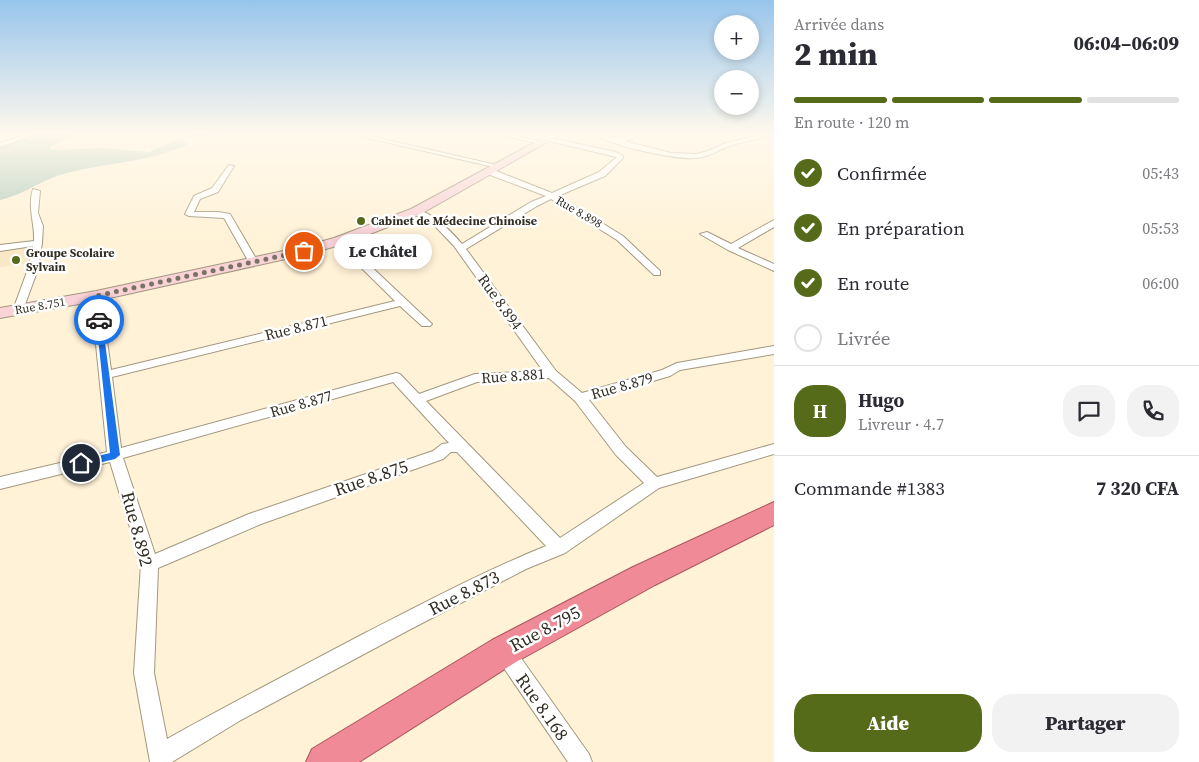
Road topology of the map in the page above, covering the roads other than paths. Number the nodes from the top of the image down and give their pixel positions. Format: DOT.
graph roads {
  1 [pos="229,169"];
  2 [pos="493,169"];
  3 [pos="608,169"];
  4 [pos="36,191"];
  5 [pos="551,196"];
  6 [pos="415,212"];
  7 [pos="774,223"];
  8 [pos="769,231"];
  9 [pos="704,234"];
  10 [pos="339,241"];
  11 [pos="38,243"];
  12 [pos="0,248"];
  13 [pos="731,248"];
  14 [pos="460,249"];
  15 [pos="253,262"];
  16 [pos="774,268"];
  17 [pos="657,273"];
  18 [pos="96,296"];
  19 [pos="402,302"];
  20 [pos="18,310"];
  21 [pos="0,313"];
  22 [pos="426,324"];
  23 [pos="774,350"];
  24 [pos="105,374"];
  25 [pos="552,374"];
  26 [pos="580,398"];
  27 [pos="417,400"];
  28 [pos="460,446"];
  29 [pos="774,448"];
  30 [pos="115,455"];
  31 [pos="0,483"];
  32 [pos="654,484"];
  33 [pos="774,513"];
  34 [pos="559,548"];
  35 [pos="150,564"];
  36 [pos="504,652"];
  37 [pos="161,759"];
  38 [pos="325,762"];
  39 [pos="581,762"];
  1 -- 15 [label="street"];
  2 -- 5 [label="street, Rue 8.898"];
  2 -- 6 [label="main road, Rue 8.751"];
  3 -- 5 [label="street"];
  4 -- 11 [label="street"];
  5 -- 14 [label="street"];
  5 -- 17 [label="street, Rue 8.898"];
  6 -- 10 [label="main road, Rue 8.751"];
  6 -- 14 [label="street, Rue 8.894"];
  7 -- 8 [label="street"];
  8 -- 13 [label="street"];
  9 -- 13 [label="street"];
  10 -- 15 [label="main road, Rue 8.751"];
  10 -- 19 [label="street"];
  11 -- 12 [label="street"];
  11 -- 20 [label="street"];
  13 -- 16 [label="street"];
  14 -- 25 [label="street, Rue 8.894"];
  15 -- 18 [label="main road, Rue 8.751"];
  18 -- 20 [label="main road, Rue 8.751"];
  18 -- 24 [label="street, Rue 8.892"];
  19 -- 22 [label="street"];
  19 -- 24 [label="street, Rue 8.871"];
  20 -- 21 [label="main road, Rue 8.751"];
  23 -- 26 [label="street, Rue 8.879"];
  24 -- 30 [label="street, Rue 8.892"];
  25 -- 26 [label="street, Rue 8.894"];
  25 -- 27 [label="street, Rue 8.881"];
  26 -- 32 [label="street, Rue 8.879"];
  27 -- 28 [label="street, Rue 8.877"];
  27 -- 30 [label="street, Rue 8.877"];
  28 -- 34 [label="street"];
  28 -- 35 [label="street, Rue 8.875"];
  29 -- 32 [label="street, Rue 8.873"];
  30 -- 31 [label="street"];
  30 -- 35 [label="street, Rue 8.892"];
  32 -- 34 [label="street, Rue 8.873"];
  33 -- 36 [label="highway, Rue 8.795"];
  34 -- 37 [label="street, Rue 8.873"];
  35 -- 37 [label="street, Rue 8.892"];
  36 -- 38 [label="highway, Rue 8.795"];
  36 -- 39 [label="street, Rue 8.168"];
}
